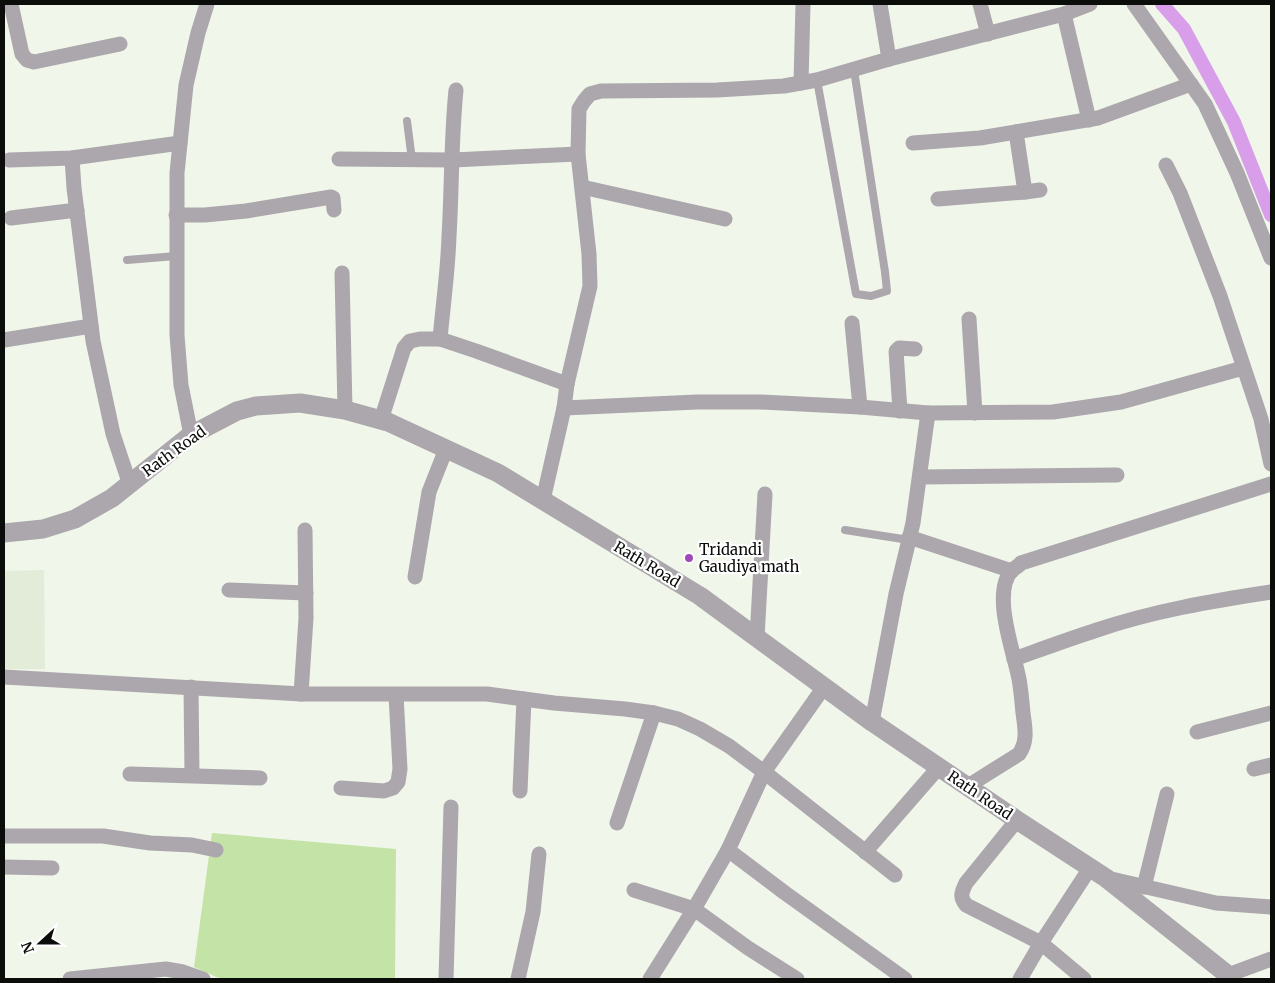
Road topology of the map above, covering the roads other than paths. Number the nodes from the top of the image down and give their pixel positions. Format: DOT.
graph roads {
  1 [pos="11,4"];
  2 [pos="207,4"];
  3 [pos="803,4"];
  4 [pos="880,4"];
  5 [pos="980,4"];
  6 [pos="1090,4"];
  7 [pos="1134,4"];
  8 [pos="1064,14"];
  9 [pos="988,34"];
  10 [pos="120,44"];
  11 [pos="889,59"];
  12 [pos="854,70"];
  13 [pos="817,80"];
  14 [pos="801,83"];
  15 [pos="1191,84"];
  16 [pos="456,90"];
  17 [pos="1089,120"];
  18 [pos="407,121"];
  19 [pos="1016,132"];
  20 [pos="180,143"];
  21 [pos="913,143"];
  22 [pos="578,154"];
  23 [pos="72,158"];
  24 [pos="339,159"];
  25 [pos="9,160"];
  26 [pos="412,160"];
  27 [pos="453,160"];
  28 [pos="1166,165"];
  29 [pos="582,187"];
  30 [pos="1040,190"];
  31 [pos="1025,192"];
  32 [pos="938,199"];
  33 [pos="77,210"];
  34 [pos="334,210"];
  35 [pos="176,215"];
  36 [pos="12,218"];
  37 [pos="725,219"];
  38 [pos="176,256"];
  39 [pos="1271,258"];
  40 [pos="127,260"];
  41 [pos="342,273"];
  42 [pos="969,319"];
  43 [pos="852,323"];
  44 [pos="92,326"];
  45 [pos="440,339"];
  46 [pos="4,340"];
  47 [pos="915,349"];
  48 [pos="1243,368"];
  49 [pos="566,384"];
  50 [pos="860,407"];
  51 [pos="564,408"];
  52 [pos="345,410"];
  53 [pos="900,410"];
  54 [pos="928,413"];
  55 [pos="975,413"];
  56 [pos="381,420"];
  57 [pos="191,435"];
  58 [pos="446,449"];
  59 [pos="1271,464"];
  60 [pos="1117,476"];
  61 [pos="920,477"];
  62 [pos="1271,484"];
  63 [pos="130,485"];
  64 [pos="765,494"];
  65 [pos="543,500"];
  66 [pos="305,530"];
  67 [pos="845,530"];
  68 [pos="4,533"];
  69 [pos="909,538"];
  70 [pos="1012,571"];
  71 [pos="414,578"];
  72 [pos="229,590"];
  73 [pos="1271,592"];
  74 [pos="306,593"];
  75 [pos="757,638"];
  76 [pos="1014,659"];
  77 [pos="4,677"];
  78 [pos="824,686"];
  79 [pos="191,687"];
  80 [pos="301,694"];
  81 [pos="396,695"];
  82 [pos="524,699"];
  83 [pos="1271,712"];
  84 [pos="654,713"];
  85 [pos="872,722"];
  86 [pos="1197,732"];
  87 [pos="1271,765"];
  88 [pos="939,767"];
  89 [pos="1254,770"];
  90 [pos="764,772"];
  91 [pos="130,774"];
  92 [pos="192,774"];
  93 [pos="260,778"];
  94 [pos="968,786"];
  95 [pos="341,788"];
  96 [pos="520,791"];
  97 [pos="1168,794"];
  98 [pos="451,807"];
  99 [pos="1017,820"];
  100 [pos="617,823"];
  101 [pos="4,836"];
  102 [pos="216,850"];
  103 [pos="728,850"];
  104 [pos="865,852"];
  105 [pos="539,854"];
  106 [pos="4,867"];
  107 [pos="52,868"];
  108 [pos="1098,873"];
  109 [pos="894,875"];
  110 [pos="1144,887"];
  111 [pos="634,890"];
  112 [pos="1271,907"];
  113 [pos="694,909"];
  114 [pos="1042,943"];
  115 [pos="1271,959"];
  116 [pos="166,974"];
  117 [pos="1231,977"];
  118 [pos="70,979"];
  119 [pos="202,979"];
  120 [pos="446,979"];
  121 [pos="518,979"];
  122 [pos="650,979"];
  123 [pos="797,979"];
  124 [pos="905,979"];
  125 [pos="1020,979"];
  126 [pos="1084,979"];
  1 -- 10 [label="street"];
  2 -- 20 [label="street"];
  3 -- 14 [label="street"];
  4 -- 11 [label="street"];
  5 -- 9 [label="street"];
  6 -- 8 [label="street"];
  7 -- 15 [label="street"];
  8 -- 9 [label="street"];
  8 -- 17 [label="street"];
  9 -- 11 [label="street"];
  11 -- 12 [label="street"];
  12 -- 13 [label="street"];
  12 -- 13 [label="lane"];
  13 -- 14 [label="street"];
  14 -- 22 [label="street"];
  15 -- 17 [label="street"];
  15 -- 39 [label="street"];
  16 -- 27 [label="street"];
  17 -- 19 [label="street"];
  18 -- 26 [label="lane"];
  19 -- 21 [label="street"];
  19 -- 31 [label="street"];
  20 -- 23 [label="street"];
  20 -- 35 [label="street"];
  22 -- 27 [label="street"];
  22 -- 29 [label="street"];
  23 -- 25 [label="street"];
  23 -- 33 [label="street"];
  24 -- 26 [label="street"];
  26 -- 27 [label="street"];
  27 -- 45 [label="street"];
  28 -- 48 [label="street"];
  29 -- 37 [label="street"];
  29 -- 49 [label="street"];
  30 -- 31 [label="street"];
  31 -- 32 [label="street"];
  33 -- 36 [label="street"];
  33 -- 44 [label="street"];
  34 -- 35 [label="street"];
  35 -- 38 [label="street"];
  38 -- 40 [label="lane"];
  38 -- 57 [label="street"];
  41 -- 52 [label="street"];
  42 -- 55 [label="street"];
  43 -- 50 [label="street"];
  44 -- 46 [label="street"];
  44 -- 63 [label="street"];
  45 -- 49 [label="street"];
  45 -- 56 [label="street"];
  47 -- 53 [label="street"];
  48 -- 55 [label="street"];
  48 -- 59 [label="street"];
  49 -- 51 [label="street"];
  50 -- 51 [label="street"];
  50 -- 53 [label="street"];
  51 -- 65 [label="street"];
  52 -- 56 [label="street, Rath Road"];
  52 -- 57 [label="street, Rath Road"];
  53 -- 54 [label="street"];
  54 -- 55 [label="street"];
  54 -- 61 [label="street"];
  56 -- 58 [label="street, Rath Road"];
  57 -- 63 [label="street, Rath Road"];
  58 -- 65 [label="street, Rath Road"];
  58 -- 71 [label="street"];
  60 -- 61 [label="street"];
  61 -- 69 [label="street"];
  62 -- 70 [label="street"];
  63 -- 68 [label="street, Rath Road"];
  64 -- 75 [label="street"];
  65 -- 75 [label="street, Rath Road"];
  66 -- 74 [label="street"];
  67 -- 69 [label="lane"];
  69 -- 70 [label="street"];
  69 -- 85 [label="street"];
  70 -- 76 [label="street"];
  72 -- 74 [label="street"];
  73 -- 76 [label="street"];
  74 -- 80 [label="street"];
  75 -- 78 [label="street, Rath Road"];
  76 -- 94 [label="street"];
  77 -- 79 [label="street"];
  78 -- 85 [label="street, Rath Road"];
  78 -- 90 [label="street"];
  79 -- 80 [label="street"];
  79 -- 92 [label="street"];
  80 -- 81 [label="street"];
  81 -- 82 [label="street"];
  81 -- 95 [label="street"];
  82 -- 84 [label="street"];
  82 -- 96 [label="street"];
  83 -- 86 [label="street"];
  84 -- 90 [label="street"];
  84 -- 100 [label="street"];
  85 -- 88 [label="street, Rath Road"];
  87 -- 89 [label="street"];
  88 -- 94 [label="street, Rath Road"];
  88 -- 104 [label="street"];
  90 -- 103 [label="street"];
  90 -- 104 [label="street"];
  91 -- 92 [label="street"];
  92 -- 93 [label="street"];
  94 -- 99 [label="street, Rath Road"];
  97 -- 110 [label="street"];
  98 -- 120 [label="street"];
  99 -- 108 [label="street, Rath Road"];
  99 -- 114 [label="street"];
  101 -- 102 [label="street"];
  103 -- 113 [label="street"];
  103 -- 124 [label="street"];
  104 -- 109 [label="street"];
  105 -- 121 [label="street"];
  106 -- 107 [label="street"];
  108 -- 110 [label="street"];
  108 -- 114 [label="street"];
  108 -- 117 [label="street, Rath Road"];
  110 -- 112 [label="street"];
  111 -- 113 [label="street"];
  113 -- 122 [label="street"];
  113 -- 123 [label="street"];
  114 -- 125 [label="street"];
  114 -- 126 [label="street"];
  115 -- 117 [label="street"];
  116 -- 118 [label="street"];
  116 -- 119 [label="street"];
}
